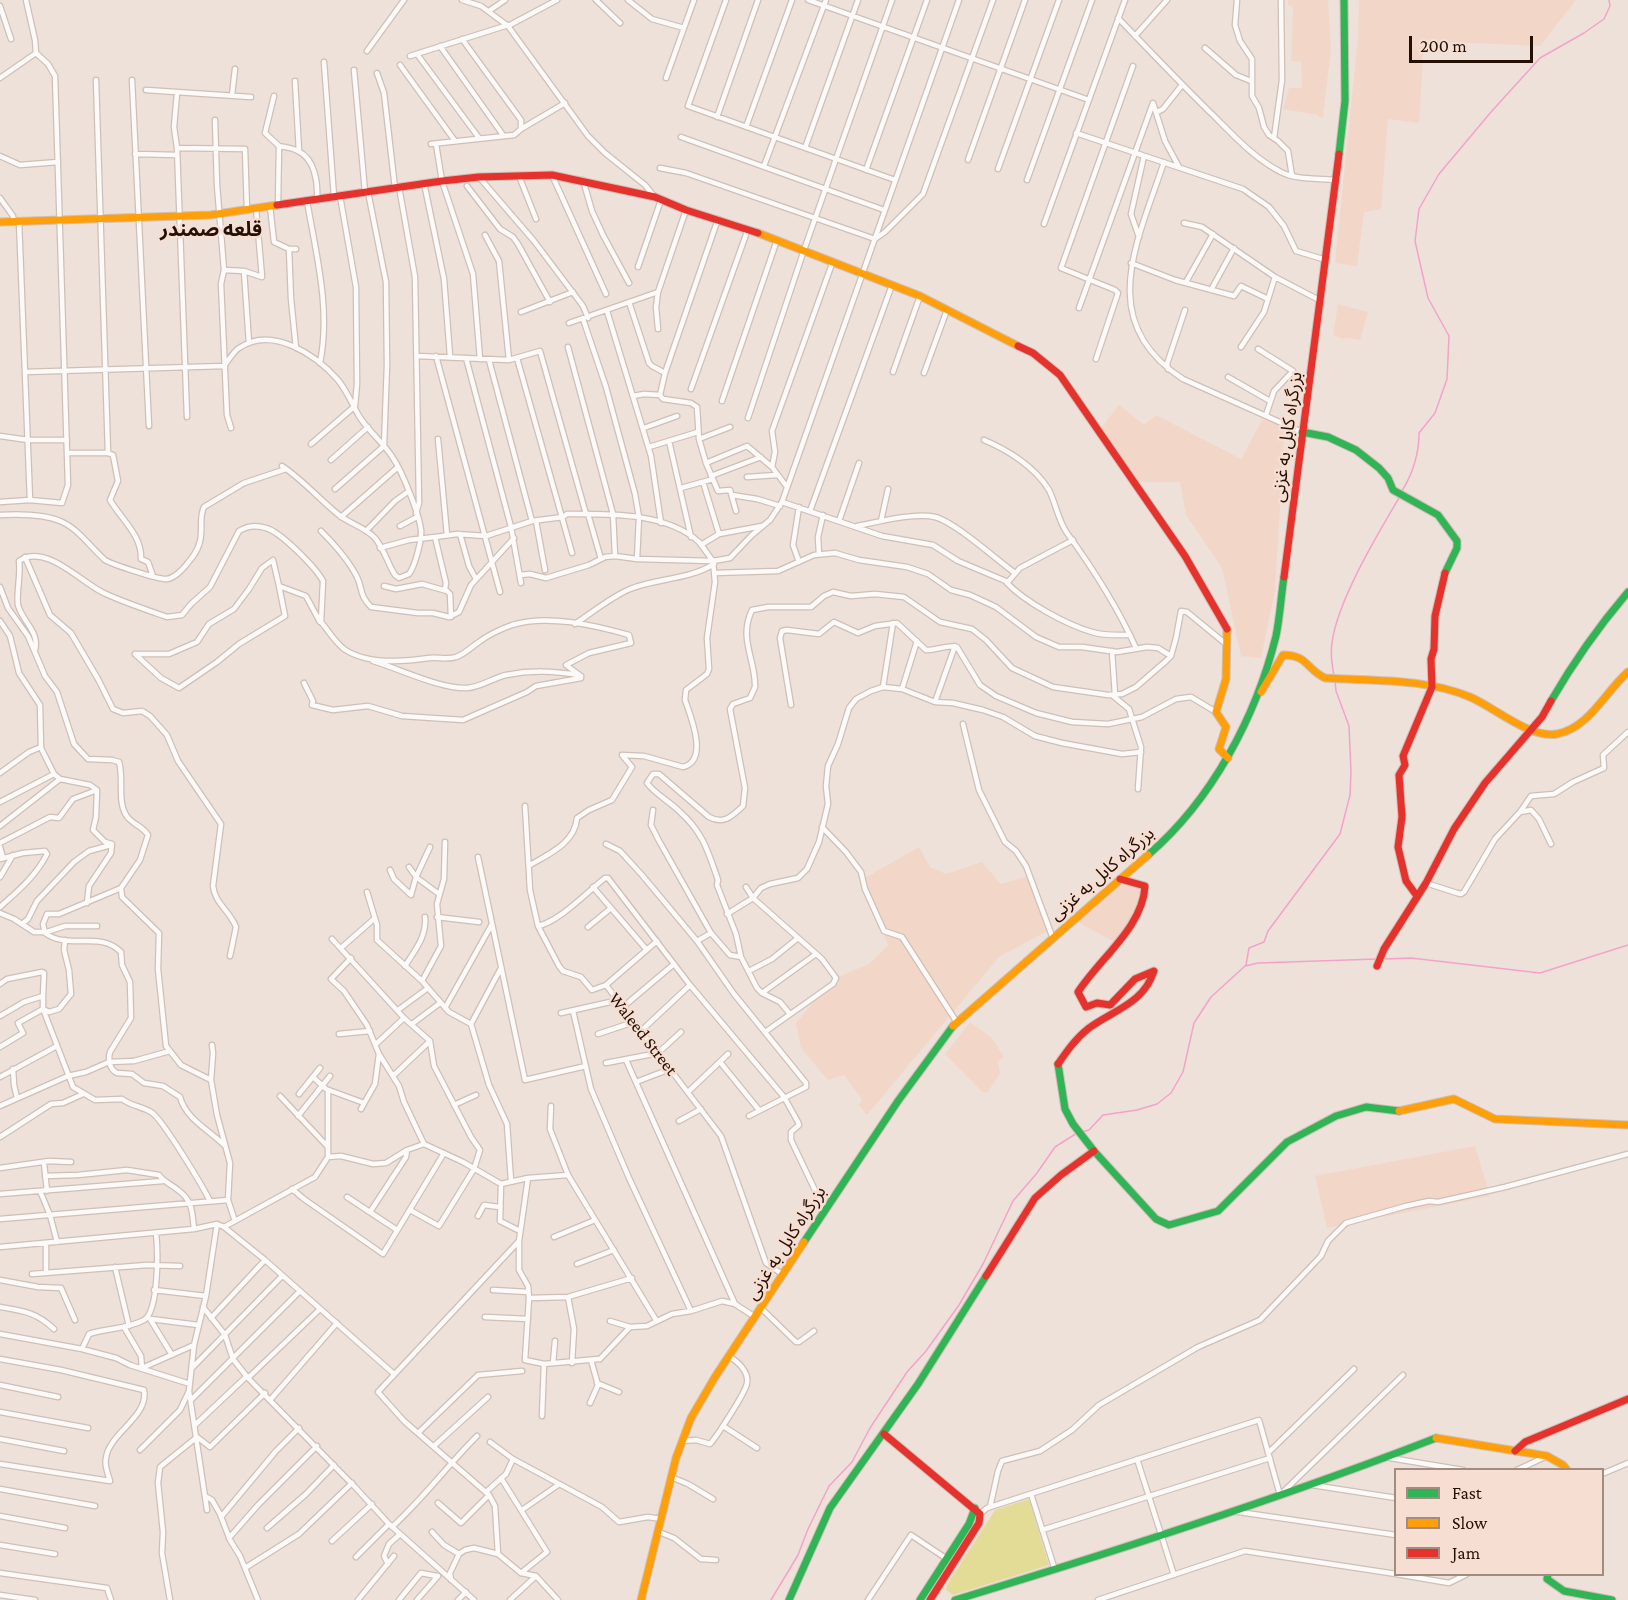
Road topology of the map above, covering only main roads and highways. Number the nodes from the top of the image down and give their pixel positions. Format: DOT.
graph roads {
  1 [pos="1344,0"];
  2 [pos="0,222"];
  3 [pos="1302,432"];
  4 [pos="1628,592"];
  5 [pos="1628,672"];
  6 [pos="1432,687"];
  7 [pos="1255,701"];
  8 [pos="1532,730"];
  9 [pos="1228,758"];
  10 [pos="1120,879"];
  11 [pos="1418,896"];
  12 [pos="1377,966"];
  13 [pos="1628,1125"];
  14 [pos="1091,1148"];
  15 [pos="1628,1399"];
  16 [pos="884,1434"];
  17 [pos="1515,1451"];
  18 [pos="1565,1468"];
  19 [pos="977,1511"];
  20 [pos="1548,1576"];
  21 [pos="643,1599"];
  22 [pos="789,1600"];
  23 [pos="920,1600"];
  24 [pos="930,1600"];
  25 [pos="955,1600"];
  26 [pos="1612,1600"];
  1 -- 3 [label="main road, بزرگراه کابل به غزنی"];
  2 -- 9 [label="main road"];
  3 -- 6 [label="main road"];
  3 -- 7 [label="main road, بزرگراه کابل به غزنی"];
  4 -- 8 [label="main road"];
  5 -- 8 [label="main road"];
  6 -- 7 [label="main road"];
  6 -- 8 [label="main road"];
  6 -- 11 [label="main road"];
  7 -- 9 [label="main road, بزرگراه کابل به غزنی"];
  8 -- 11 [label="main road"];
  9 -- 10 [label="main road, بزرگراه کابل به غزنی"];
  10 -- 14 [label="main road"];
  10 -- 21 [label="main road, بزرگراه کابل به غزنی"];
  11 -- 12 [label="main road"];
  13 -- 14 [label="main road"];
  14 -- 16 [label="main road"];
  15 -- 17 [label="main road"];
  16 -- 19 [label="main road"];
  16 -- 22 [label="main road"];
  17 -- 18 [label="main road"];
  17 -- 25 [label="main road"];
  19 -- 23 [label="main road"];
  19 -- 24 [label="main road"];
  20 -- 26 [label="main road"];
}
